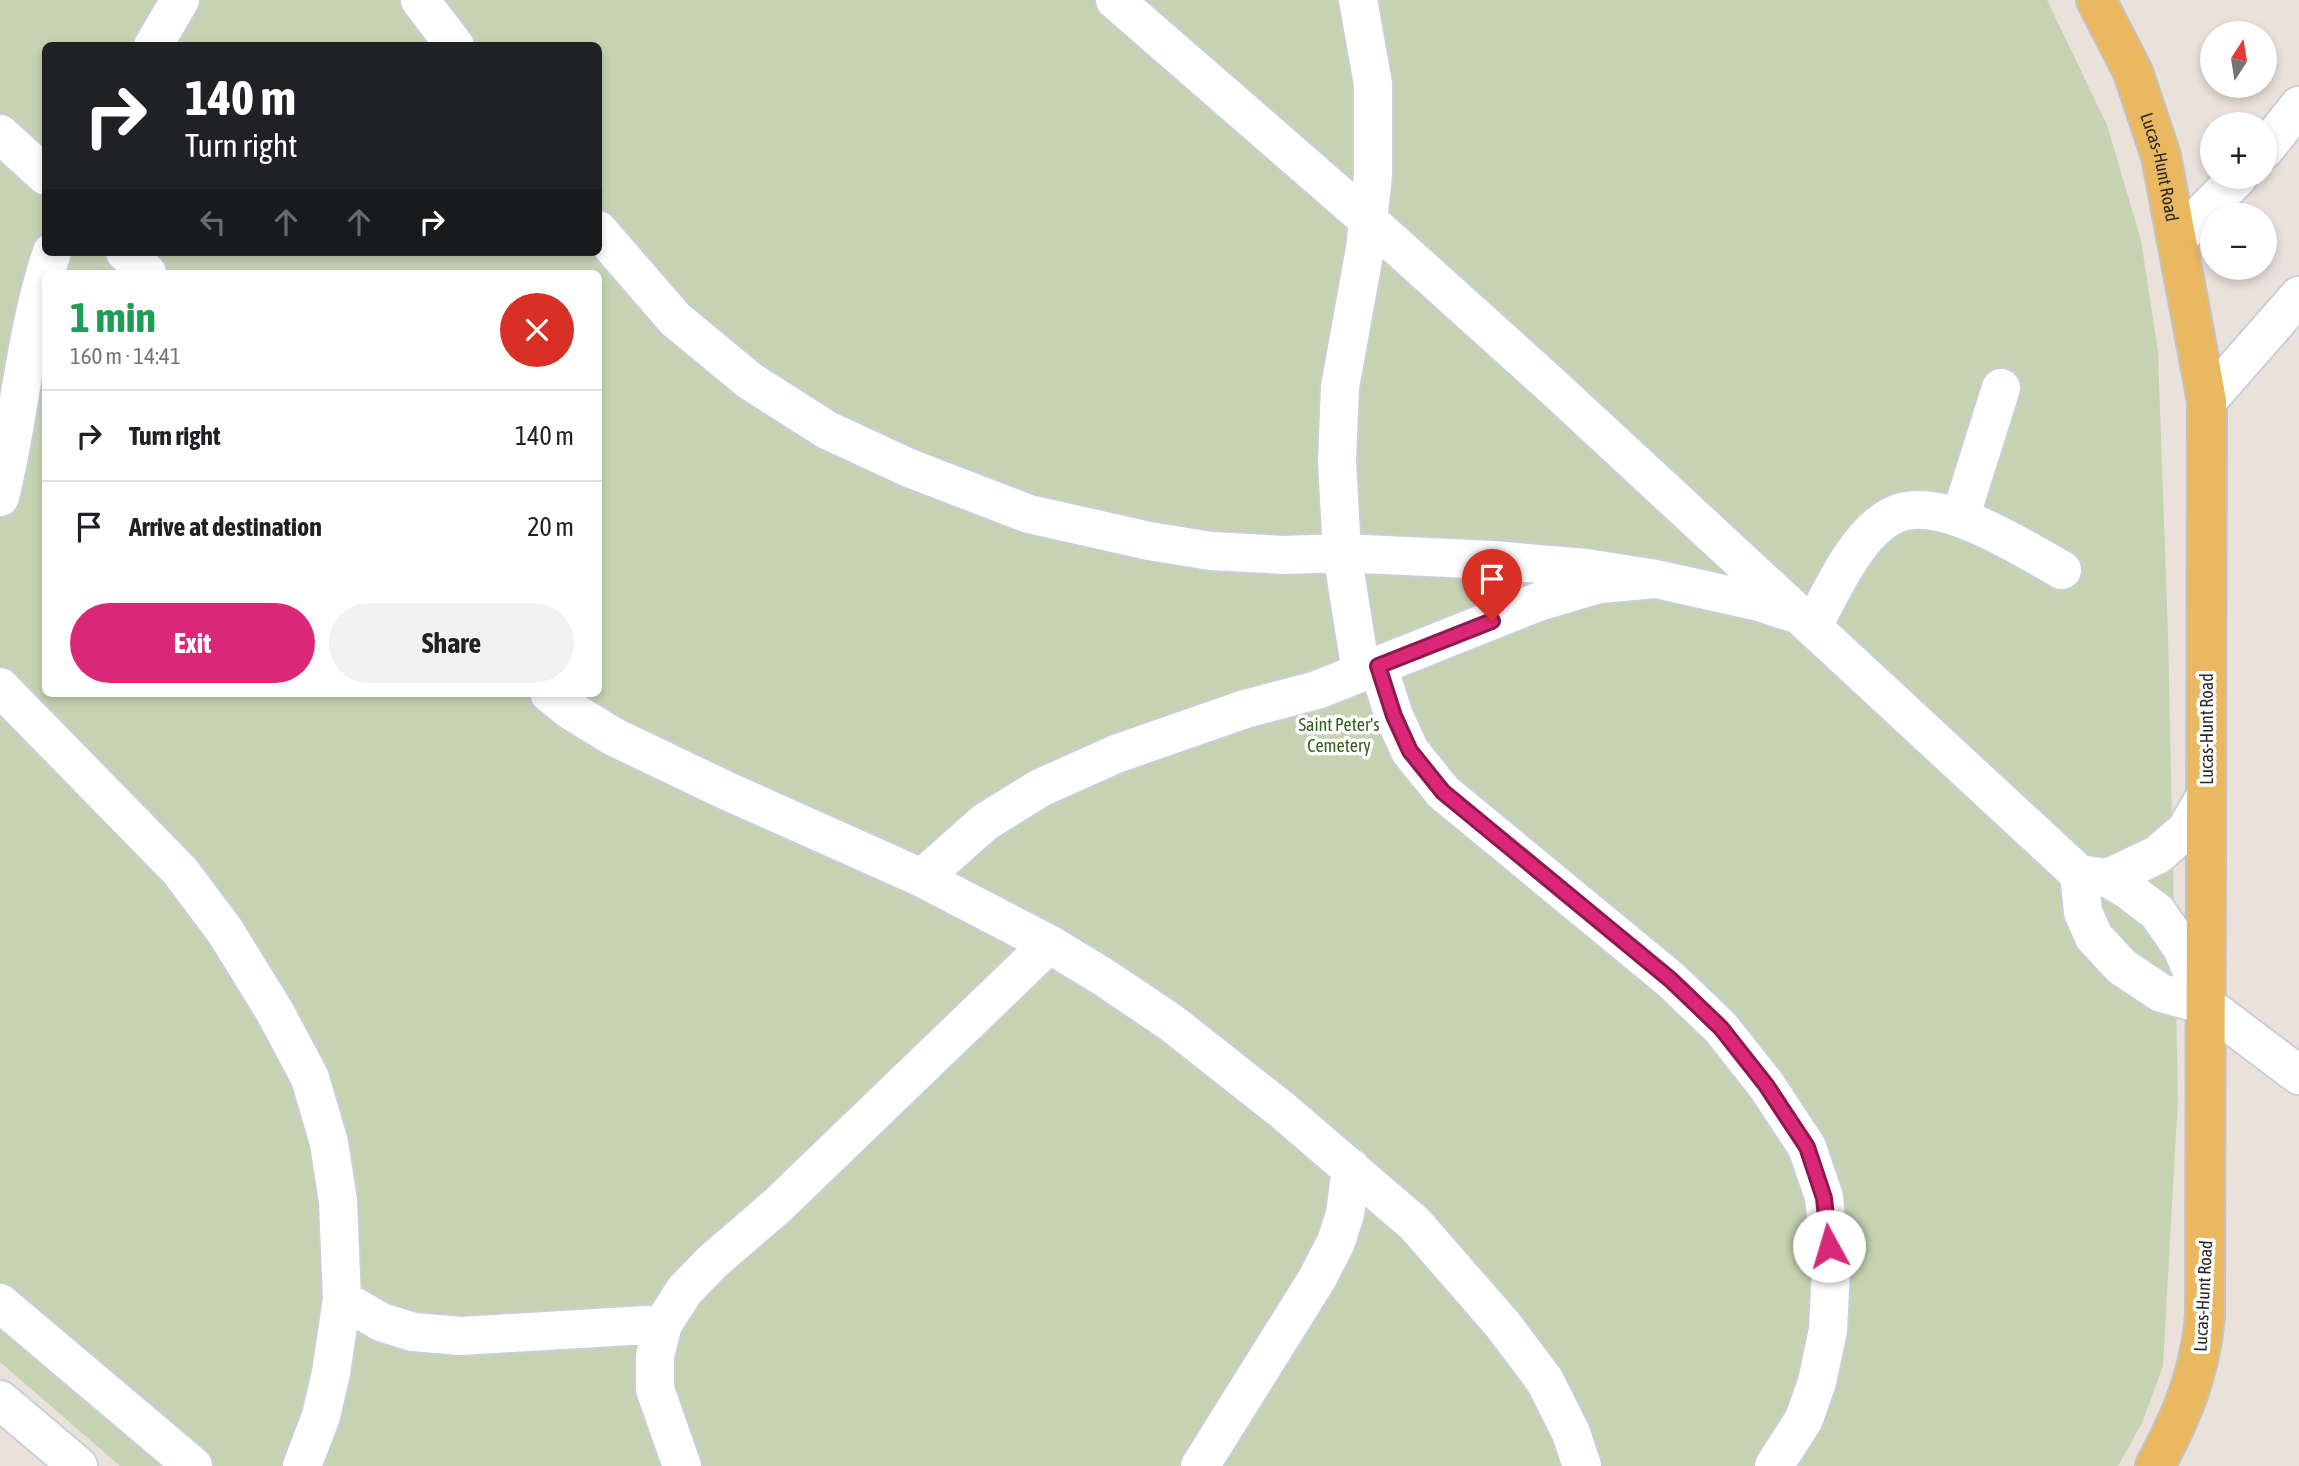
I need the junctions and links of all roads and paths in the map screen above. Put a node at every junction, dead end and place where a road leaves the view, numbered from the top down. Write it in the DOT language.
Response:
graph roads {
  1 [pos="180,0"];
  2 [pos="420,0"];
  3 [pos="1115,0"];
  4 [pos="1358,0"];
  5 [pos="2096,0"];
  6 [pos="155,42"];
  7 [pos="452,42"];
  8 [pos="2299,106"];
  9 [pos="0,134"];
  10 [pos="2277,134"];
  11 [pos="42,172"];
  12 [pos="2226,189"];
  13 [pos="1368,220"];
  14 [pos="602,235"];
  15 [pos="2177,239"];
  16 [pos="129,256"];
  17 [pos="144,270"];
  18 [pos="42,286"];
  19 [pos="2299,296"];
  20 [pos="2001,388"];
  21 [pos="2207,401"];
  22 [pos="0,497"];
  23 [pos="1960,519"];
  24 [pos="1342,552"];
  25 [pos="2062,570"];
  26 [pos="1656,579"];
  27 [pos="1808,621"];
  28 [pos="1370,669"];
  29 [pos="0,687"];
  30 [pos="554,697"];
  31 [pos="2206,796"];
  32 [pos="2093,876"];
  33 [pos="922,878"];
  34 [pos="1049,944"];
  35 [pos="2206,1005"];
  36 [pos="2299,1075"];
  37 [pos="1351,1168"];
  38 [pos="342,1299"];
  39 [pos="0,1303"];
  40 [pos="663,1324"];
  41 [pos="0,1400"];
  42 [pos="78,1466"];
  43 [pos="193,1466"];
  44 [pos="302,1466"];
  45 [pos="682,1466"];
  46 [pos="1200,1466"];
  47 [pos="1582,1466"];
  48 [pos="1774,1466"];
  49 [pos="2155,1466"];
  1 -- 6 [label="street"];
  2 -- 7 [label="street"];
  3 -- 13 [label="street"];
  4 -- 13 [label="street"];
  5 -- 15 [label="main road, Lucas-Hunt Road"];
  8 -- 10 [label="street"];
  9 -- 11 [label="street"];
  12 -- 15 [label="street"];
  13 -- 24 [label="street"];
  13 -- 27 [label="street"];
  14 -- 24 [label="street"];
  15 -- 21 [label="main road, Lucas-Hunt Road"];
  16 -- 17 [label="street"];
  18 -- 22 [label="street"];
  19 -- 21 [label="street"];
  20 -- 23 [label="street"];
  21 -- 31 [label="main road, Lucas-Hunt Road"];
  23 -- 25 [label="street"];
  23 -- 27 [label="street"];
  24 -- 26 [label="street"];
  24 -- 28 [label="street"];
  26 -- 27 [label="street"];
  26 -- 28 [label="street"];
  27 -- 32 [label="street"];
  28 -- 33 [label="street"];
  28 -- 48 [label="street"];
  29 -- 38 [label="street"];
  30 -- 33 [label="street"];
  31 -- 32 [label="street"];
  31 -- 35 [label="main road, Lucas-Hunt Road"];
  32 -- 35 [label="street"];
  32 -- 35 [label="street"];
  33 -- 34 [label="street"];
  34 -- 37 [label="street"];
  34 -- 40 [label="street"];
  35 -- 36 [label="street"];
  35 -- 49 [label="main road, Lucas-Hunt Road"];
  37 -- 46 [label="street"];
  37 -- 47 [label="street"];
  38 -- 40 [label="street"];
  38 -- 44 [label="street"];
  39 -- 43 [label="street"];
  40 -- 45 [label="street"];
  41 -- 42 [label="street"];
}
